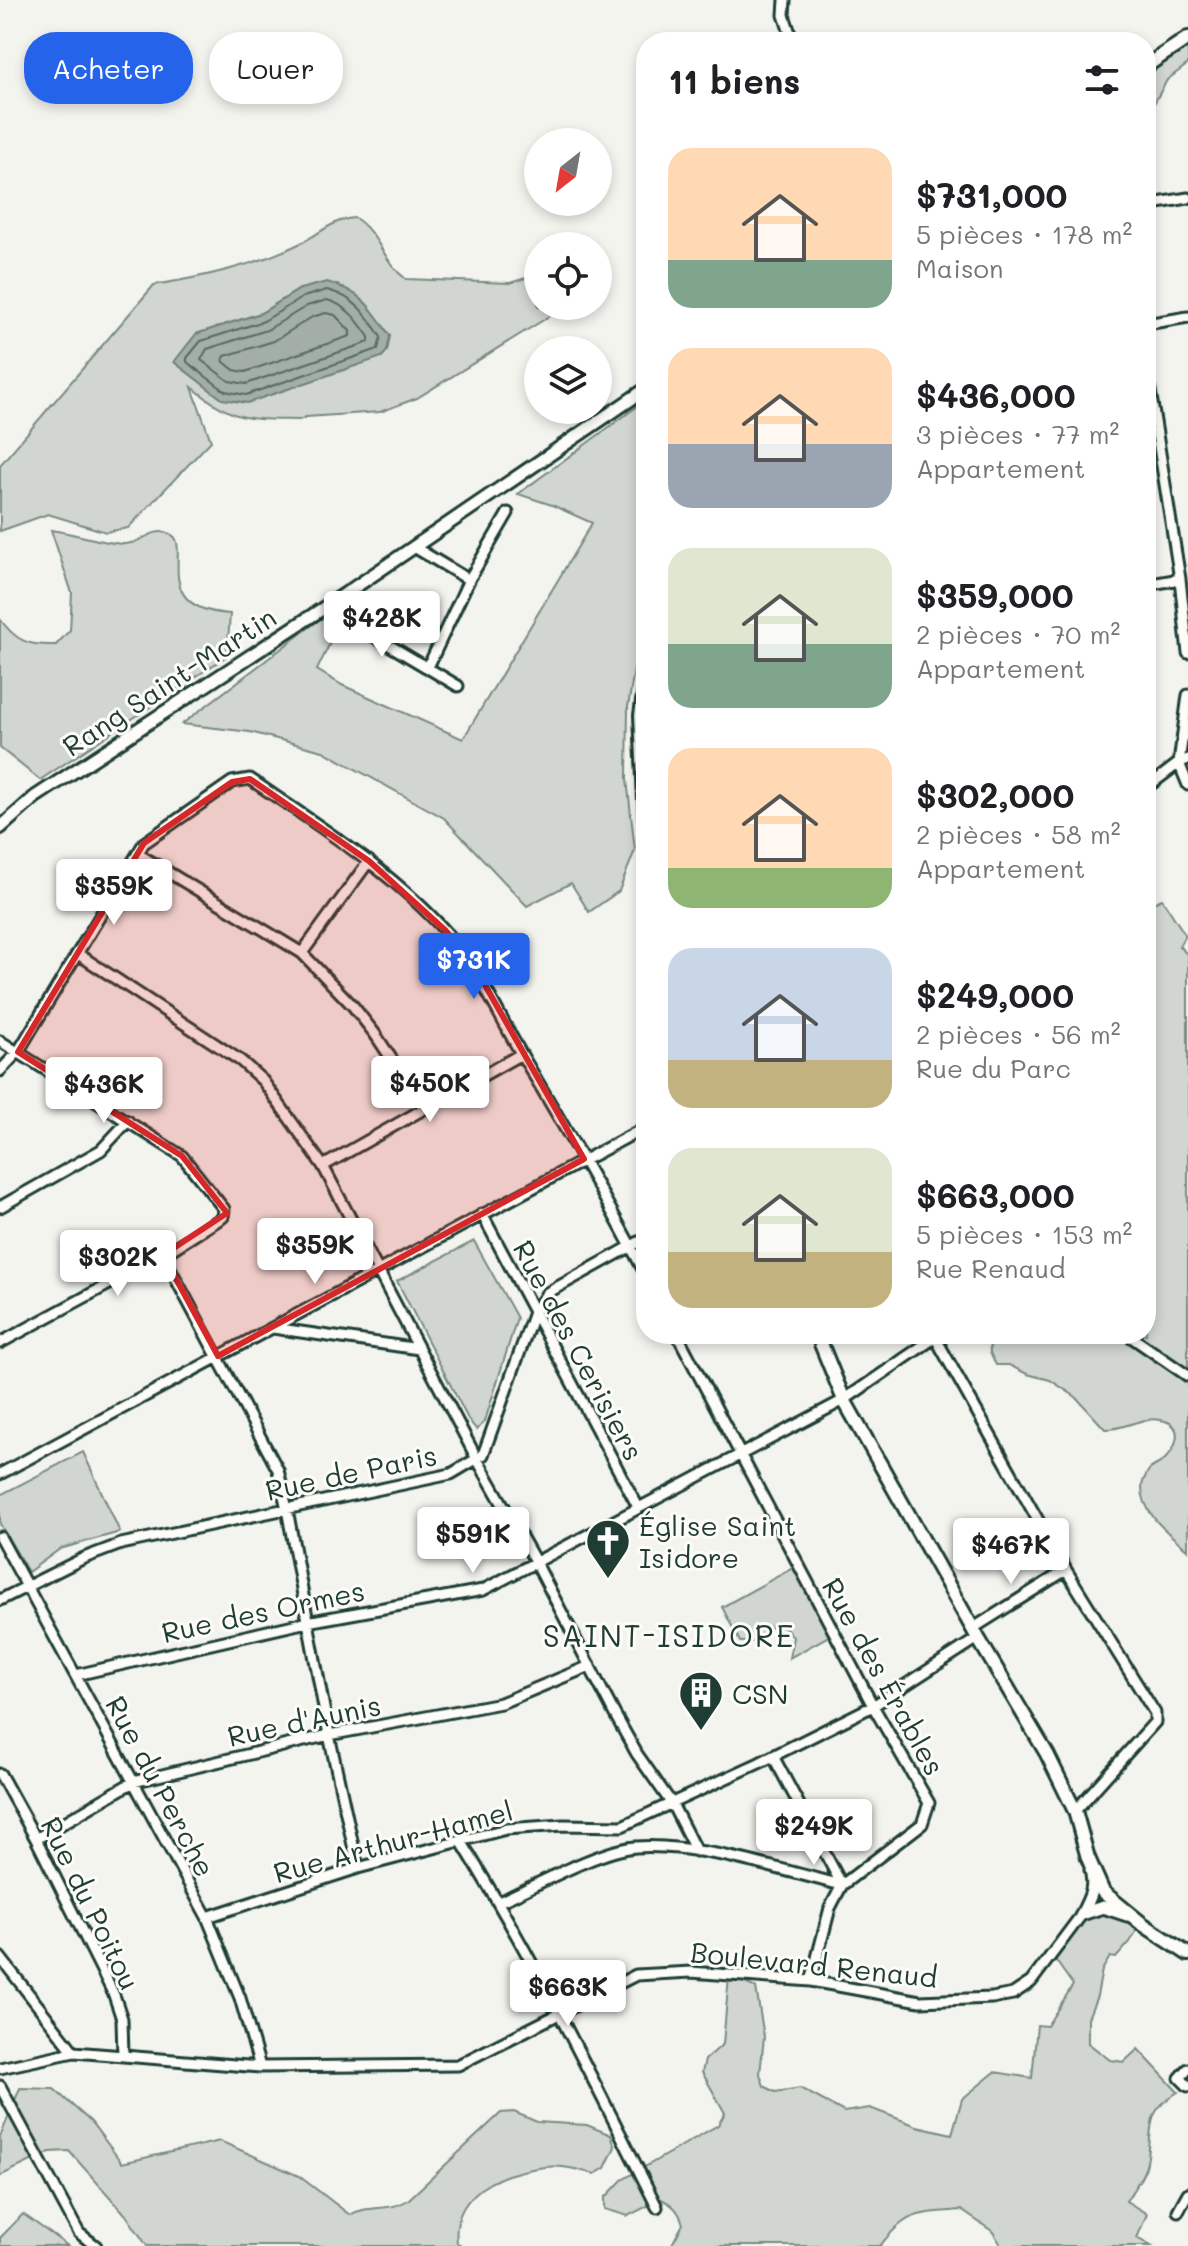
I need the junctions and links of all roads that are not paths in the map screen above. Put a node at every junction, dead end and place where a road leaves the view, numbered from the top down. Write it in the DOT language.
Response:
graph roads {
  1 [pos="785,0"];
  2 [pos="790,32"];
  3 [pos="1188,38"];
  4 [pos="1156,59"];
  5 [pos="1188,198"];
  6 [pos="1156,203"];
  7 [pos="1188,317"];
  8 [pos="1156,322"];
  9 [pos="636,396"];
  10 [pos="1156,428"];
  11 [pos="508,513"];
  12 [pos="414,547"];
  13 [pos="1180,579"];
  14 [pos="469,580"];
  15 [pos="1156,583"];
  16 [pos="342,596"];
  17 [pos="1186,606"];
  18 [pos="1188,653"];
  19 [pos="428,667"];
  20 [pos="458,686"];
  21 [pos="1188,695"];
  22 [pos="1184,761"];
  23 [pos="1156,781"];
  24 [pos="1188,785"];
  25 [pos="0,828"];
  26 [pos="138,854"];
  27 [pos="369,861"];
  28 [pos="302,953"];
  29 [pos="78,954"];
  30 [pos="0,1041"];
  31 [pos="18,1052"];
  32 [pos="521,1054"];
  33 [pos="0,1071"];
  34 [pos="424,1108"];
  35 [pos="128,1121"];
  36 [pos="636,1132"];
  37 [pos="584,1159"];
  38 [pos="323,1166"];
  39 [pos="0,1207"];
  40 [pos="482,1214"];
  41 [pos="636,1243"];
  42 [pos="631,1246"];
  43 [pos="163,1255"];
  44 [pos="636,1256"];
  45 [pos="378,1271"];
  46 [pos="533,1315"];
  47 [pos="273,1328"];
  48 [pos="0,1343"];
  49 [pos="682,1344"];
  50 [pos="821,1344"];
  51 [pos="926,1344"];
  52 [pos="942,1344"];
  53 [pos="1142,1344"];
  54 [pos="419,1349"];
  55 [pos="218,1356"];
  56 [pos="1188,1376"];
  57 [pos="844,1400"];
  58 [pos="740,1456"];
  59 [pos="477,1459"];
  60 [pos="0,1474"];
  61 [pos="638,1507"];
  62 [pos="287,1509"];
  63 [pos="0,1537"];
  64 [pos="535,1561"];
  65 [pos="1066,1570"];
  66 [pos="26,1586"];
  67 [pos="0,1600"];
  68 [pos="307,1622"];
  69 [pos="975,1633"];
  70 [pos="590,1666"];
  71 [pos="76,1675"];
  72 [pos="873,1706"];
  73 [pos="329,1735"];
  74 [pos="773,1756"];
  75 [pos="0,1774"];
  76 [pos="133,1782"];
  77 [pos="672,1804"];
  78 [pos="1075,1811"];
  79 [pos="36,1839"];
  80 [pos="461,1841"];
  81 [pos="696,1851"];
  82 [pos="1088,1858"];
  83 [pos="358,1868"];
  84 [pos="842,1885"];
  85 [pos="499,1902"];
  86 [pos="1082,1914"];
  87 [pos="207,1917"];
  88 [pos="1141,1923"];
  89 [pos="1188,1954"];
  90 [pos="0,1957"];
  91 [pos="811,1981"];
  92 [pos="561,2013"];
  93 [pos="74,2052"];
  94 [pos="123,2056"];
  95 [pos="260,2067"];
  96 [pos="0,2068"];
  97 [pos="1188,2069"];
  98 [pos="0,2086"];
  99 [pos="1188,2086"];
  100 [pos="1188,2193"];
  101 [pos="657,2207"];
  102 [pos="1178,2211"];
  103 [pos="96,2246"];
  1 -- 2 [label="street"];
  3 -- 4 [label="main road"];
  5 -- 6 [label="street"];
  7 -- 8 [label="street"];
  9 -- 12 [label="street, Rang Saint-Martin"];
  10 -- 13 [label="street"];
  11 -- 14 [label="street"];
  12 -- 14 [label="street"];
  12 -- 16 [label="street, Rang Saint-Martin"];
  13 -- 15 [label="street"];
  13 -- 17 [label="street"];
  14 -- 19 [label="street"];
  16 -- 19 [label="street"];
  16 -- 25 [label="street, Rang Saint-Martin"];
  17 -- 18 [label="street"];
  19 -- 20 [label="street"];
  21 -- 22 [label="street"];
  22 -- 23 [label="street"];
  22 -- 24 [label="street"];
  26 -- 27 [label="street"];
  26 -- 28 [label="street"];
  26 -- 29 [label="street"];
  27 -- 28 [label="street"];
  27 -- 32 [label="street"];
  28 -- 34 [label="street"];
  29 -- 31 [label="street"];
  29 -- 38 [label="street"];
  30 -- 31 [label="street"];
  31 -- 33 [label="street"];
  31 -- 35 [label="street"];
  32 -- 34 [label="street"];
  32 -- 37 [label="street"];
  34 -- 38 [label="street"];
  35 -- 39 [label="street"];
  35 -- 43 [label="street"];
  36 -- 37 [label="street"];
  37 -- 40 [label="street"];
  37 -- 42 [label="street"];
  38 -- 45 [label="street"];
  40 -- 45 [label="street"];
  40 -- 46 [label="street, Rue des Cerisiers"];
  41 -- 42 [label="street, Rue de Paris"];
  42 -- 44 [label="street"];
  42 -- 46 [label="street, Rue de Paris"];
  43 -- 48 [label="street"];
  43 -- 55 [label="street"];
  45 -- 47 [label="street"];
  45 -- 54 [label="street"];
  46 -- 59 [label="street, Rue de Paris"];
  46 -- 61 [label="street, Rue des Cerisiers"];
  47 -- 54 [label="street"];
  47 -- 55 [label="street"];
  49 -- 58 [label="street, Rue des Érables"];
  50 -- 57 [label="main road"];
  51 -- 57 [label="street, Rue des Ormes"];
  52 -- 65 [label="street"];
  53 -- 56 [label="street"];
  54 -- 59 [label="street"];
  55 -- 60 [label="street"];
  55 -- 62 [label="street"];
  57 -- 58 [label="street, Rue des Ormes"];
  57 -- 69 [label="main road"];
  58 -- 61 [label="street, Rue des Ormes"];
  58 -- 72 [label="street, Rue des Érables"];
  59 -- 62 [label="street, Rue de Paris"];
  59 -- 64 [label="street"];
  61 -- 64 [label="street, Rue des Ormes"];
  62 -- 66 [label="street, Rue de Paris"];
  62 -- 68 [label="street"];
  63 -- 66 [label="street, Rue du Perche"];
  64 -- 68 [label="street, Rue des Ormes"];
  64 -- 70 [label="street"];
  65 -- 69 [label="street, Rue Arthur-Hamel"];
  65 -- 78 [label="street"];
  66 -- 67 [label="street, Rue de Paris"];
  66 -- 71 [label="street, Rue du Perche"];
  68 -- 71 [label="street, Rue des Ormes"];
  68 -- 73 [label="street"];
  69 -- 72 [label="street, Rue Arthur-Hamel"];
  69 -- 78 [label="main road"];
  70 -- 73 [label="street, Rue d'Aunis"];
  70 -- 77 [label="street"];
  71 -- 76 [label="street, Rue du Perche"];
  72 -- 74 [label="street, Rue Arthur-Hamel"];
  72 -- 84 [label="street, Rue des Érables"];
  73 -- 76 [label="street, Rue d'Aunis"];
  73 -- 83 [label="street"];
  74 -- 77 [label="street, Rue Arthur-Hamel"];
  74 -- 84 [label="street"];
  75 -- 79 [label="street, Rue du Poitou"];
  76 -- 79 [label="street, Rue d'Aunis"];
  76 -- 87 [label="street, Rue du Perche"];
  77 -- 80 [label="street, Rue Arthur-Hamel"];
  77 -- 81 [label="street"];
  78 -- 82 [label="main road"];
  79 -- 94 [label="street, Rue du Poitou"];
  80 -- 83 [label="street, Rue Arthur-Hamel"];
  80 -- 85 [label="street"];
  81 -- 84 [label="street"];
  81 -- 85 [label="street"];
  82 -- 86 [label="street"];
  82 -- 88 [label="main road"];
  83 -- 87 [label="street, Rue Arthur-Hamel"];
  84 -- 91 [label="street"];
  85 -- 92 [label="street"];
  86 -- 88 [label="street"];
  86 -- 91 [label="street, Boulevard Renaud"];
  87 -- 95 [label="street, Rue du Perche"];
  88 -- 89 [label="main road"];
  90 -- 93 [label="street"];
  91 -- 92 [label="street, Boulevard Renaud"];
  92 -- 95 [label="street, Boulevard Renaud"];
  92 -- 101 [label="street"];
  93 -- 94 [label="street, Boulevard Renaud"];
  93 -- 96 [label="street, Boulevard Renaud"];
  94 -- 95 [label="street, Boulevard Renaud"];
  97 -- 99 [label="street"];
  98 -- 103 [label="street"];
  100 -- 102 [label="street"];
}
